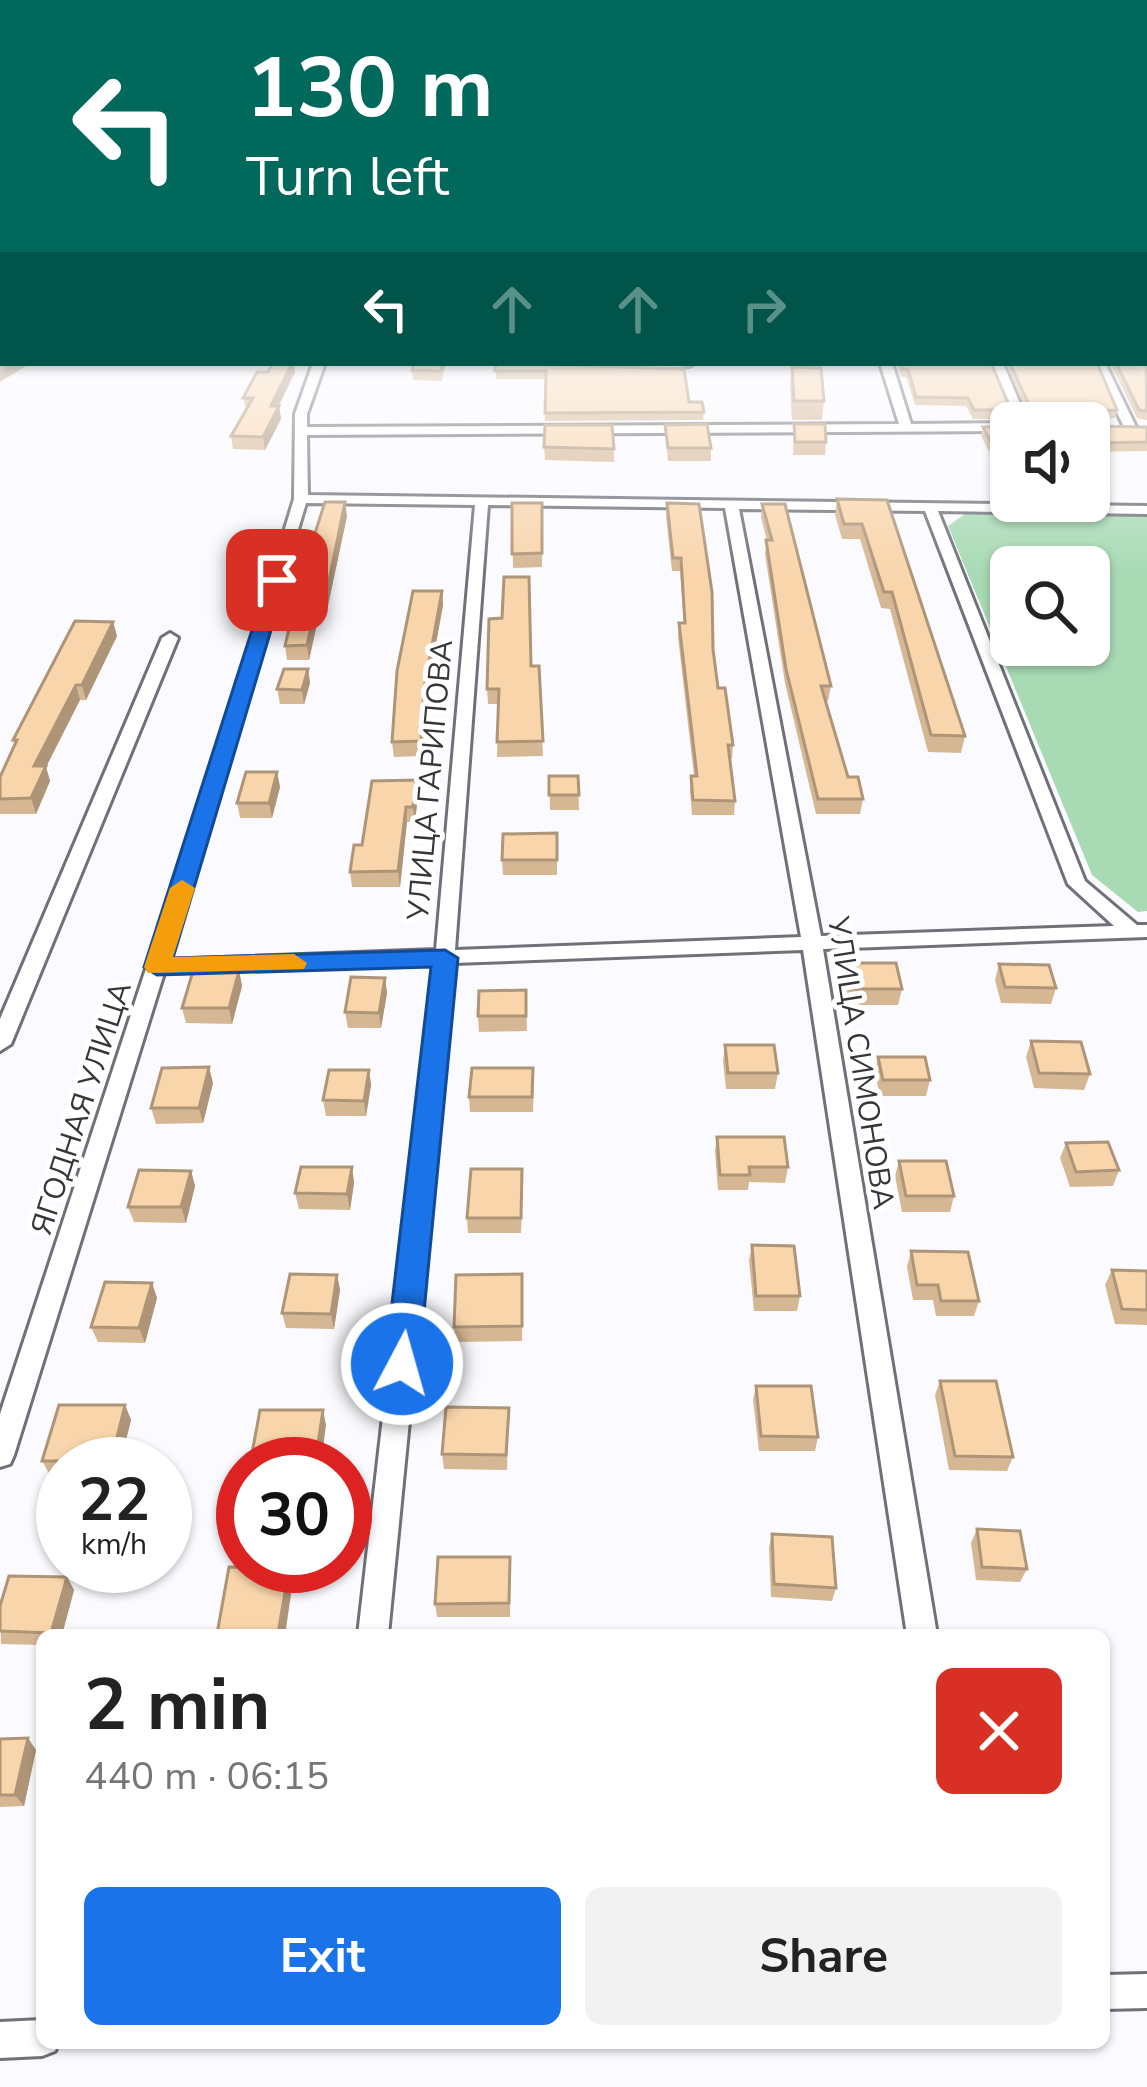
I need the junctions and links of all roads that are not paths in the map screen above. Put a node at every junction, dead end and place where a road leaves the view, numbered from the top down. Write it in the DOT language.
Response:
graph roads {
  1 [pos="312,383"];
  2 [pos="892,383"];
  3 [pos="1109,383"];
  4 [pos="990,427"];
  5 [pos="1110,427"];
  6 [pos="1130,427"];
  7 [pos="1147,427"];
  8 [pos="906,428"];
  9 [pos="302,431"];
  10 [pos="301,499"];
  11 [pos="482,502"];
  12 [pos="731,503"];
  13 [pos="929,505"];
  14 [pos="1147,510"];
  15 [pos="170,638"];
  16 [pos="1140,932"];
  17 [pos="812,942"];
  18 [pos="445,958"];
  19 [pos="157,967"];
  20 [pos="5,1019"];
  21 [pos="0,1044"];
  22 [pos="0,1455"];
  23 [pos="375,1629"];
  24 [pos="921,1629"];
  25 [pos="1147,1990"];
  26 [pos="1110,1992"];
  27 [pos="36,2038"];
  28 [pos="0,2040"];
  1 -- 9 [label="street, ЯГОДНАЯ УЛИЦА"];
  2 -- 8 [label="street"];
  3 -- 6 [label="street"];
  4 -- 8 [label="street"];
  5 -- 6 [label="street"];
  6 -- 7 [label="street"];
  8 -- 9 [label="street"];
  9 -- 10 [label="street, ЯГОДНАЯ УЛИЦА"];
  10 -- 11 [label="street"];
  10 -- 19 [label="street, ЯГОДНАЯ УЛИЦА"];
  11 -- 12 [label="street"];
  11 -- 18 [label="street, УЛИЦА ГАРИПОВА"];
  12 -- 13 [label="street"];
  12 -- 17 [label="street, УЛИЦА СИМОНОВА"];
  13 -- 14 [label="street"];
  13 -- 16 [label="street"];
  15 -- 20 [label="street"];
  16 -- 17 [label="street"];
  17 -- 18 [label="street"];
  17 -- 24 [label="street, УЛИЦА СИМОНОВА"];
  18 -- 19 [label="street"];
  18 -- 23 [label="street, УЛИЦА ГАРИПОВА"];
  19 -- 22 [label="street, ЯГОДНАЯ УЛИЦА"];
  20 -- 21 [label="street"];
  25 -- 26 [label="street"];
  27 -- 28 [label="street"];
}
